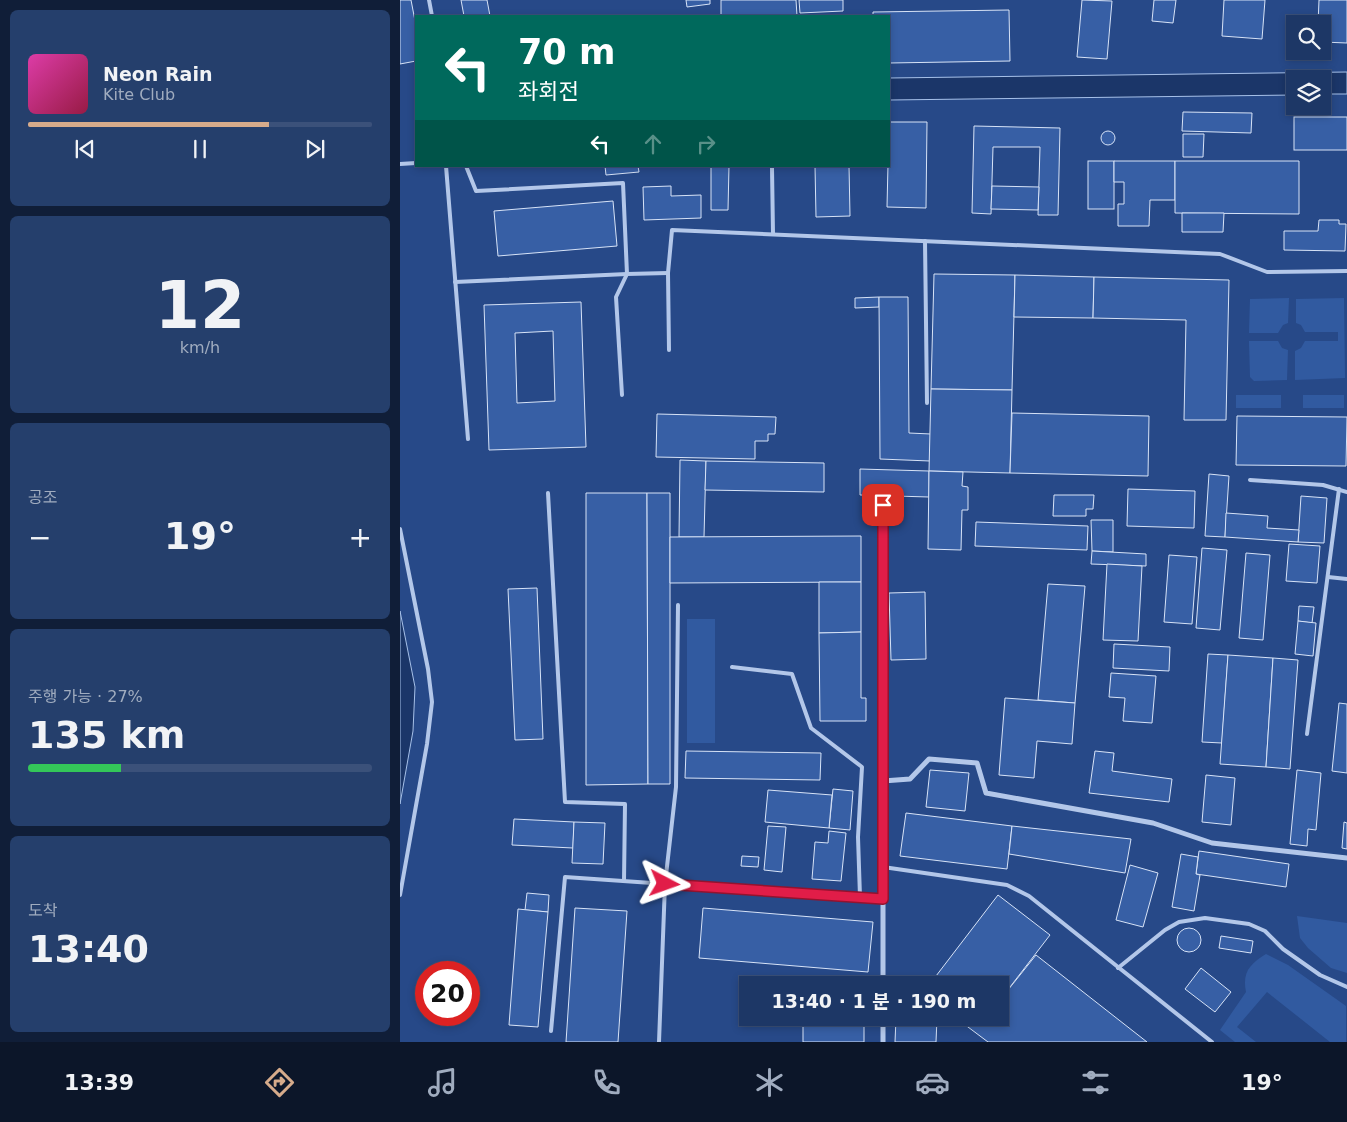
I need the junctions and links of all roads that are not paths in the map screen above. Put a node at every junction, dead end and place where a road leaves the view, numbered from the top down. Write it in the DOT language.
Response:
graph roads {
  1 [pos="429,0"];
  2 [pos="432,15"];
  3 [pos="415,163"];
  4 [pos="400,164"];
  5 [pos="446,167"];
  6 [pos="466,167"];
  7 [pos="772,168"];
  8 [pos="773,234"];
  9 [pos="925,241"];
  10 [pos="1347,271"];
  11 [pos="668,273"];
  12 [pos="627,274"];
  13 [pos="455,282"];
  14 [pos="669,350"];
  15 [pos="622,395"];
  16 [pos="927,403"];
  17 [pos="468,438"];
  18 [pos="1250,480"];
  19 [pos="1339,489"];
  20 [pos="1347,492"];
  21 [pos="548,493"];
  22 [pos="883,505"];
  23 [pos="400,529"];
  24 [pos="1328,577"];
  25 [pos="1347,579"];
  26 [pos="678,605"];
  27 [pos="732,667"];
  28 [pos="1307,734"];
  29 [pos="883,780"];
  30 [pos="1347,858"];
  31 [pos="883,867"];
  32 [pos="624,881"];
  33 [pos="665,884"];
  34 [pos="400,895"];
  35 [pos="860,897"];
  36 [pos="883,899"];
  37 [pos="1118,968"];
  38 [pos="883,976"];
  39 [pos="1347,987"];
  40 [pos="883,1026"];
  41 [pos="551,1032"];
  42 [pos="659,1042"];
  43 [pos="883,1042"];
  44 [pos="1210,1042"];
  1 -- 2 [label="lane"];
  3 -- 4 [label="lane"];
  5 -- 13 [label="lane"];
  6 -- 12 [label="lane"];
  7 -- 8 [label="lane"];
  8 -- 9 [label="lane"];
  8 -- 11 [label="lane"];
  9 -- 10 [label="lane"];
  9 -- 16 [label="lane"];
  11 -- 12 [label="lane"];
  11 -- 14 [label="lane"];
  12 -- 13 [label="lane"];
  12 -- 15 [label="lane"];
  13 -- 17 [label="lane"];
  18 -- 19 [label="lane"];
  19 -- 20 [label="lane"];
  19 -- 24 [label="lane"];
  21 -- 32 [label="lane"];
  22 -- 29 [label="street"];
  23 -- 34 [label="lane"];
  24 -- 25 [label="lane"];
  24 -- 28 [label="lane"];
  26 -- 33 [label="lane"];
  27 -- 35 [label="lane"];
  29 -- 30 [label="street"];
  29 -- 31 [label="street"];
  31 -- 36 [label="street"];
  31 -- 37 [label="lane"];
  32 -- 33 [label="lane"];
  32 -- 41 [label="lane"];
  33 -- 35 [label="lane"];
  33 -- 42 [label="lane"];
  35 -- 36 [label="lane"];
  36 -- 38 [label="street"];
  37 -- 39 [label="lane"];
  37 -- 44 [label="lane"];
  40 -- 43 [label="street"];
}
